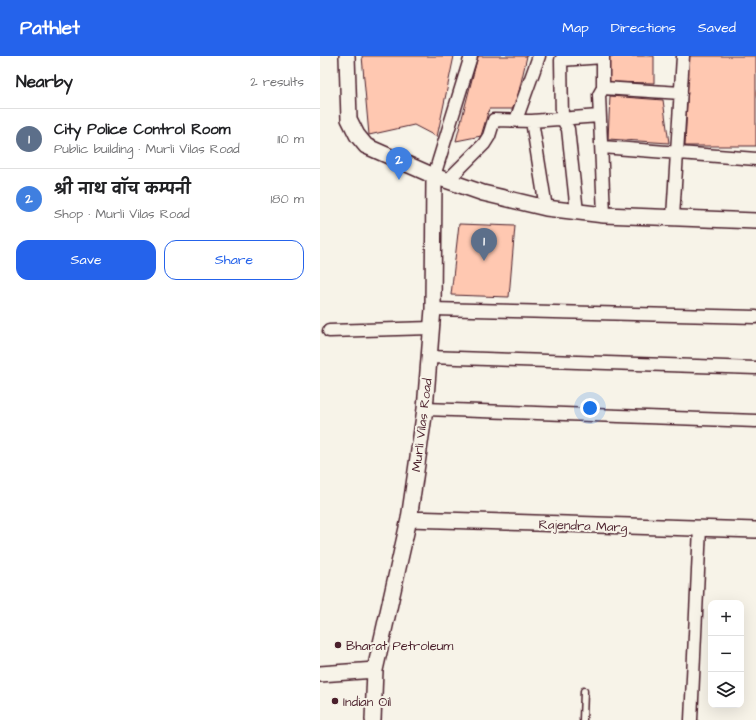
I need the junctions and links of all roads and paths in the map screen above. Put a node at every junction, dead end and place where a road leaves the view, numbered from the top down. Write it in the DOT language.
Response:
graph roads {
  1 [pos="347,56"];
  2 [pos="471,56"];
  3 [pos="539,56"];
  4 [pos="603,56"];
  5 [pos="683,56"];
  6 [pos="603,88"];
  7 [pos="681,93"];
  8 [pos="599,116"];
  9 [pos="562,118"];
  10 [pos="516,120"];
  11 [pos="532,121"];
  12 [pos="602,147"];
  13 [pos="678,153"];
  14 [pos="756,159"];
  15 [pos="440,179"];
  16 [pos="546,208"];
  17 [pos="577,212"];
  18 [pos="604,214"];
  19 [pos="673,216"];
  20 [pos="756,221"];
  21 [pos="433,309"];
  22 [pos="756,317"];
  23 [pos="432,328"];
  24 [pos="329,331"];
  25 [pos="429,357"];
  26 [pos="756,368"];
  27 [pos="425,409"];
  28 [pos="756,421"];
  29 [pos="409,519"];
  30 [pos="700,528"];
  31 [pos="756,530"];
  32 [pos="375,670"];
  33 [pos="320,674"];
  34 [pos="584,691"];
  35 [pos="373,720"];
  36 [pos="583,720"];
  37 [pos="691,720"];
  1 -- 15 [label="street"];
  2 -- 15 [label="street"];
  3 -- 10 [label="street"];
  4 -- 6 [label="street"];
  4 -- 9 [label="street"];
  5 -- 7 [label="street"];
  6 -- 7 [label="street"];
  6 -- 8 [label="street"];
  7 -- 13 [label="street"];
  8 -- 9 [label="street"];
  8 -- 12 [label="street"];
  9 -- 11 [label="street"];
  9 -- 17 [label="street"];
  10 -- 11 [label="street"];
  10 -- 15 [label="street"];
  11 -- 16 [label="street"];
  12 -- 13 [label="street"];
  12 -- 18 [label="street"];
  13 -- 14 [label="street"];
  13 -- 19 [label="street"];
  15 -- 16 [label="street"];
  15 -- 21 [label="street, Murli Vilas Road"];
  16 -- 17 [label="street"];
  17 -- 18 [label="street"];
  18 -- 19 [label="street"];
  19 -- 20 [label="street"];
  21 -- 22 [label="street"];
  21 -- 23 [label="street, Murli Vilas Road"];
  23 -- 24 [label="street"];
  23 -- 25 [label="street, Murli Vilas Road"];
  25 -- 26 [label="street"];
  25 -- 27 [label="street, Murli Vilas Road"];
  27 -- 28 [label="street"];
  27 -- 29 [label="street, Murli Vilas Road"];
  29 -- 30 [label="street, Rajendra Marg"];
  29 -- 32 [label="street, Murli Vilas Road"];
  30 -- 31 [label="street, Rajendra Marg"];
  30 -- 37 [label="street"];
  32 -- 33 [label="street"];
  32 -- 35 [label="street, Murli Vilas Road"];
  34 -- 36 [label="lane"];
}
